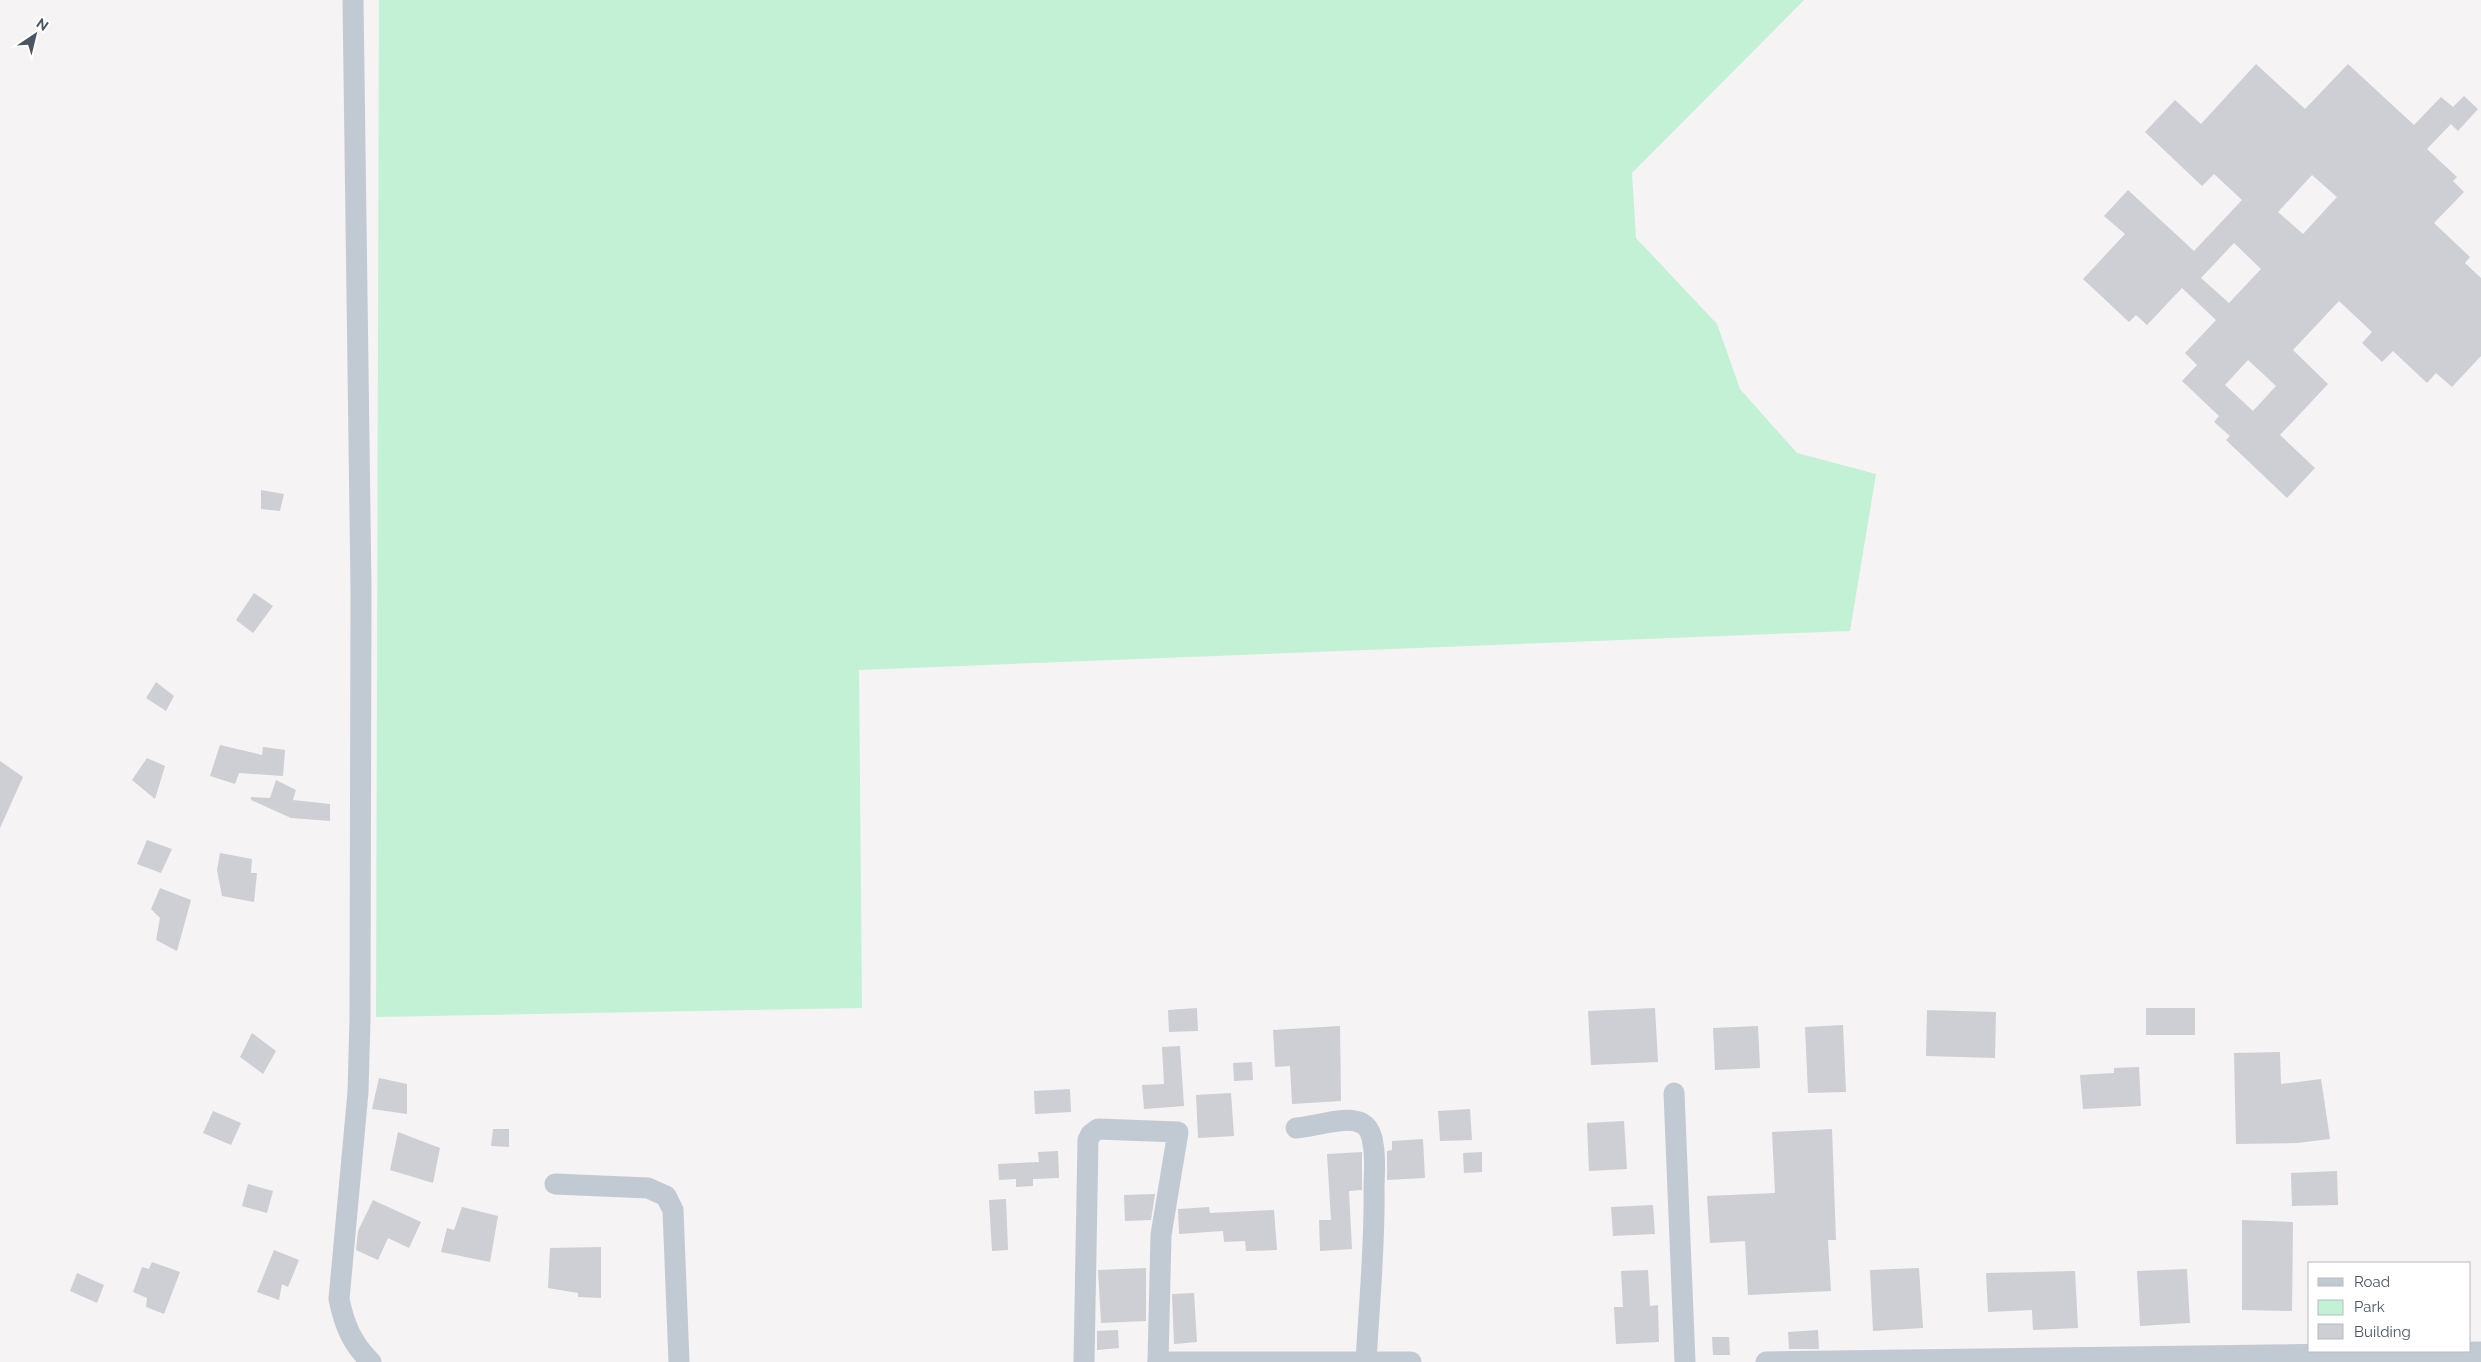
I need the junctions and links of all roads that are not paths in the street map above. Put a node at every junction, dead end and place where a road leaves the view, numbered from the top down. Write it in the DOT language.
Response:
graph roads {
  1 [pos="353,0"];
  2 [pos="1674,1093"];
  3 [pos="1296,1128"];
  4 [pos="555,1184"];
  5 [pos="2481,1352"];
  6 [pos="371,1362"];
  7 [pos="679,1362"];
  8 [pos="1084,1362"];
  9 [pos="1158,1362"];
  10 [pos="1366,1362"];
  11 [pos="1411,1362"];
  12 [pos="1685,1362"];
  13 [pos="1766,1362"];
  1 -- 6 [label="street"];
  2 -- 12 [label="street"];
  3 -- 10 [label="street"];
  4 -- 7 [label="street"];
  5 -- 13 [label="street"];
  8 -- 9 [label="street"];
  9 -- 10 [label="street"];
  10 -- 11 [label="street"];
}
